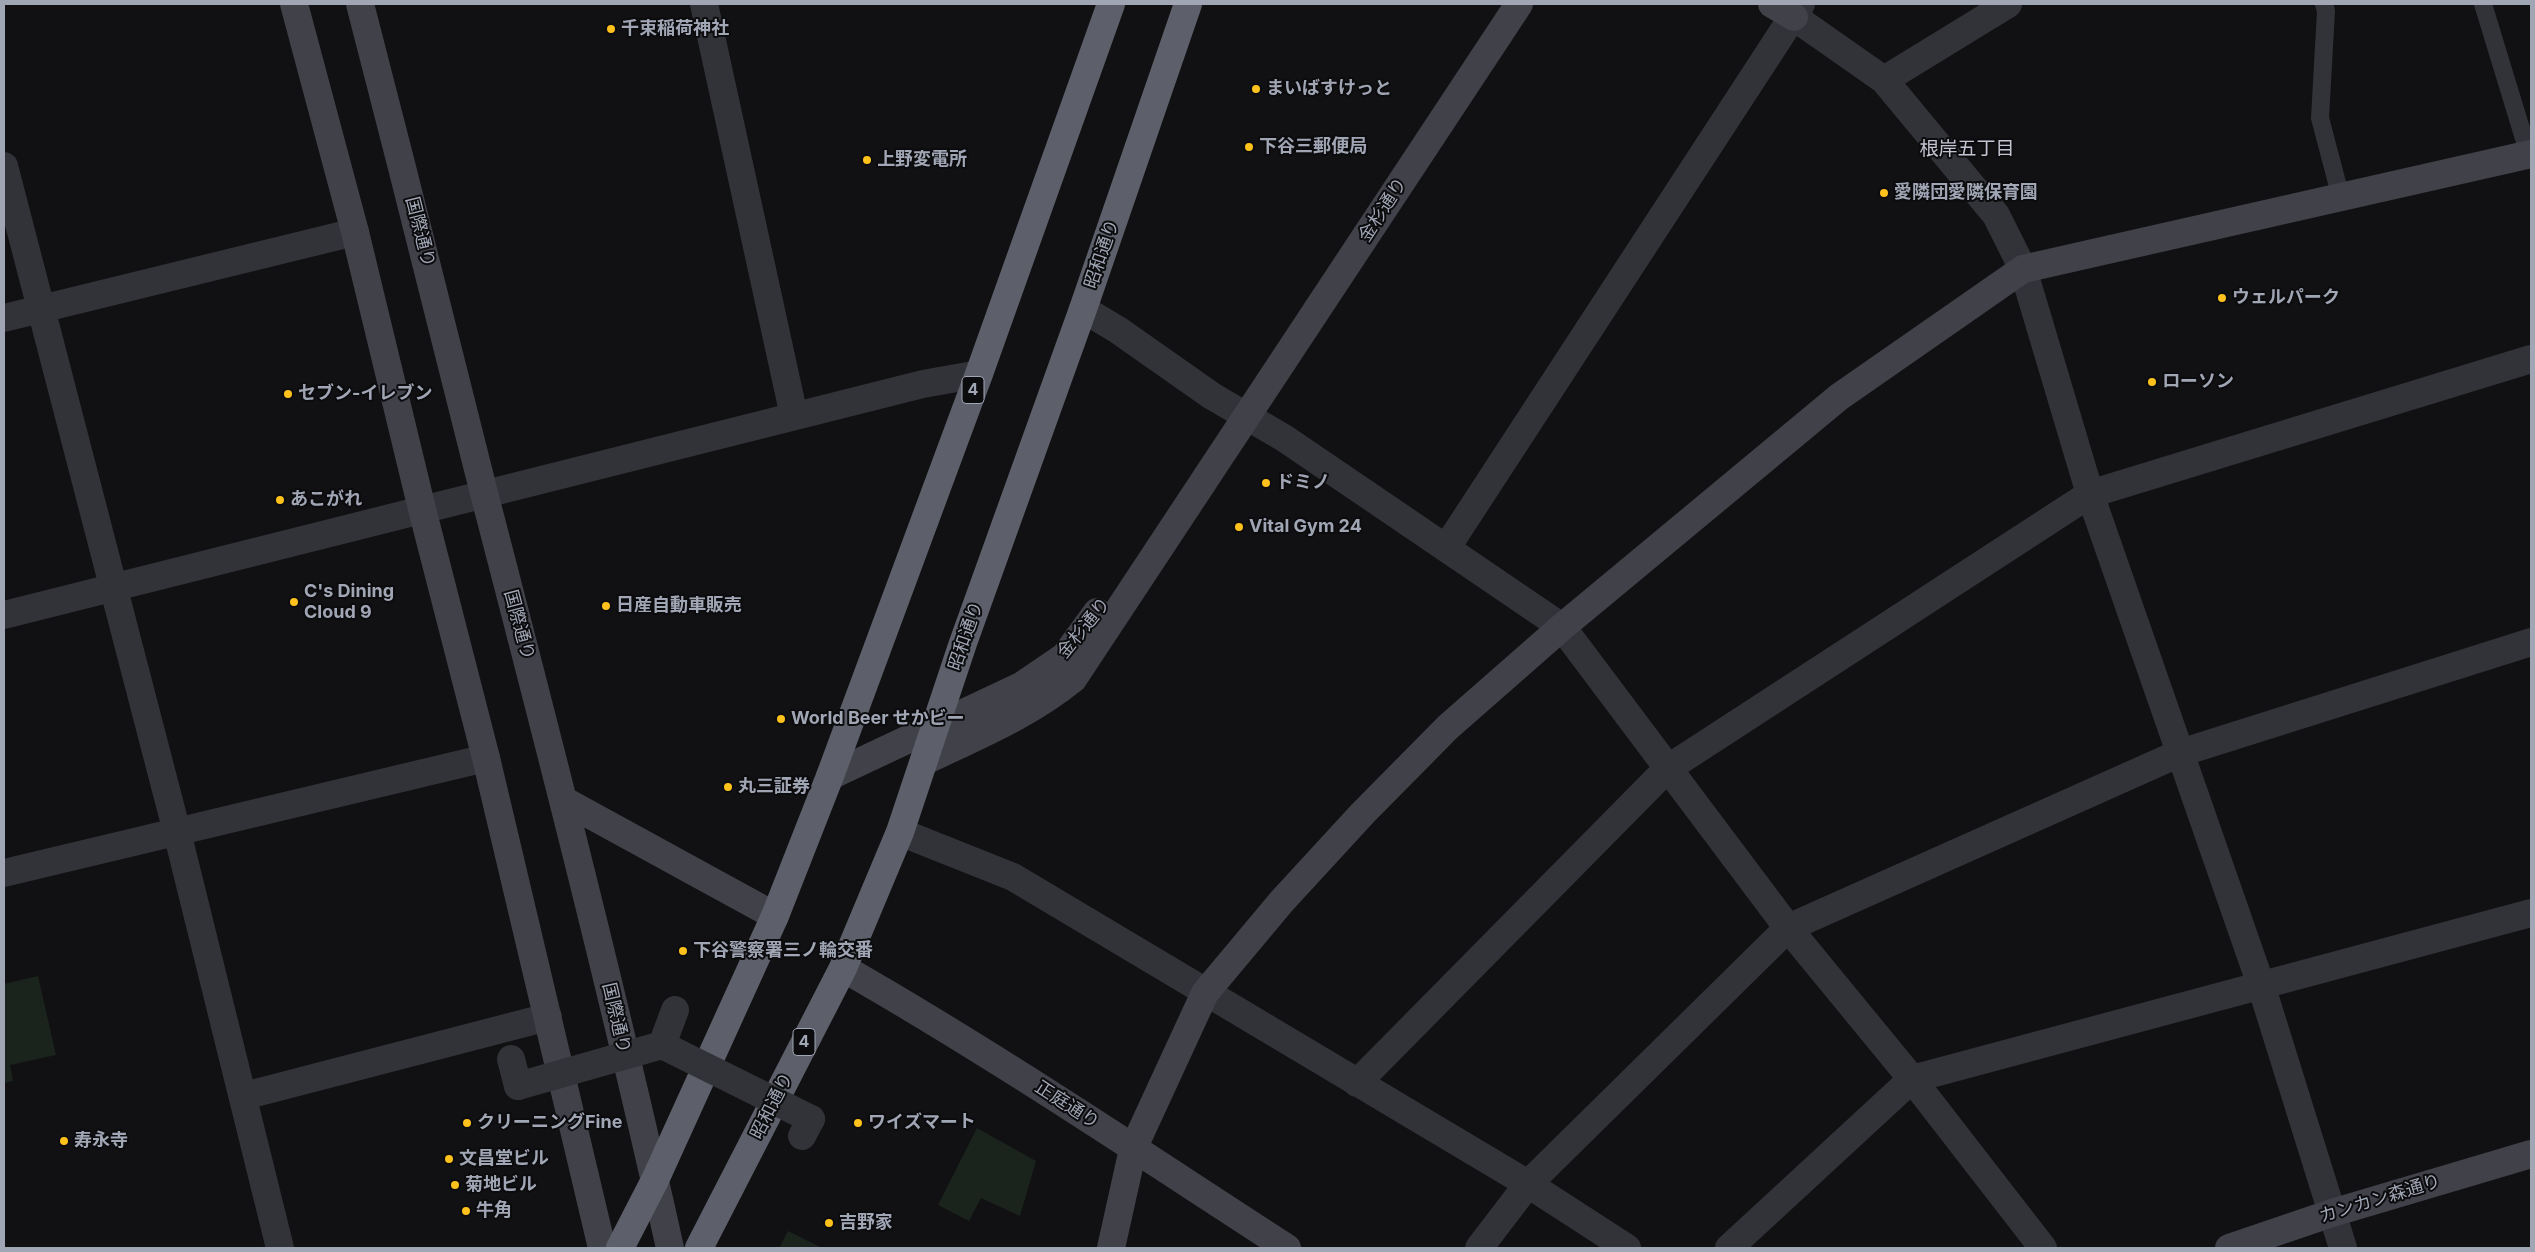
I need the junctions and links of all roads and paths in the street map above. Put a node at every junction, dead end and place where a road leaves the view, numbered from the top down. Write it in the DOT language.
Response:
graph roads {
  1 [pos="294,4"];
  2 [pos="360,4"];
  3 [pos="704,4"];
  4 [pos="1111,4"];
  5 [pos="1188,4"];
  6 [pos="1519,4"];
  7 [pos="2008,4"];
  8 [pos="2324,4"];
  9 [pos="2483,4"];
  10 [pos="1789,8"];
  11 [pos="1884,80"];
  12 [pos="2530,154"];
  13 [pos="4,166"];
  14 [pos="2341,198"];
  15 [pos="356,232"];
  16 [pos="2023,269"];
  17 [pos="41,309"];
  18 [pos="1083,309"];
  19 [pos="4,318"];
  20 [pos="2531,359"];
  21 [pos="979,374"];
  22 [pos="794,416"];
  23 [pos="1247,416"];
  24 [pos="484,494"];
  25 [pos="2090,494"];
  26 [pos="422,509"];
  27 [pos="1447,547"];
  28 [pos="113,588"];
  29 [pos="4,615"];
  30 [pos="1562,627"];
  31 [pos="2531,642"];
  32 [pos="937,726"];
  33 [pos="2180,752"];
  34 [pos="486,758"];
  35 [pos="925,760"];
  36 [pos="1667,769"];
  37 [pos="830,776"];
  38 [pos="565,802"];
  39 [pos="177,832"];
  40 [pos="900,832"];
  41 [pos="4,873"];
  42 [pos="2531,913"];
  43 [pos="775,916"];
  44 [pos="1788,928"];
  45 [pos="843,968"];
  46 [pos="2261,985"];
  47 [pos="1205,993"];
  48 [pos="675,1010"];
  49 [pos="548,1017"];
  50 [pos="662,1045"];
  51 [pos="511,1059"];
  52 [pos="1912,1079"];
  53 [pos="1357,1082"];
  54 [pos="244,1096"];
  55 [pos="806,1128"];
  56 [pos="1133,1149"];
  57 [pos="2531,1154"];
  58 [pos="655,1180"];
  59 [pos="1528,1184"];
  60 [pos="2332,1213"];
  61 [pos="280,1248"];
  62 [pos="602,1248"];
  63 [pos="620,1248"];
  64 [pos="670,1248"];
  65 [pos="699,1248"];
  66 [pos="1111,1248"];
  67 [pos="1287,1248"];
  68 [pos="1479,1248"];
  69 [pos="1627,1248"];
  70 [pos="1730,1248"];
  71 [pos="2043,1248"];
  72 [pos="2229,1248"];
  73 [pos="2343,1248"];
  1 -- 15 [label="street"];
  2 -- 24 [label="street, 国際通り"];
  3 -- 22 [label="street"];
  4 -- 21 [label="highway, 4"];
  5 -- 18 [label="highway, 昭和通り / 4"];
  6 -- 23 [label="street, 金杉通り"];
  7 -- 11 [label="street"];
  8 -- 14 [label="lane"];
  9 -- 12 [label="lane"];
  10 -- 11 [label="street"];
  10 -- 27 [label="street"];
  11 -- 16 [label="street"];
  12 -- 14 [label="street"];
  13 -- 17 [label="street"];
  14 -- 16 [label="street"];
  15 -- 17 [label="street"];
  15 -- 26 [label="street"];
  16 -- 25 [label="street"];
  16 -- 30 [label="street"];
  17 -- 19 [label="street"];
  17 -- 28 [label="street"];
  18 -- 23 [label="street"];
  18 -- 32 [label="highway, 昭和通り / 4"];
  20 -- 25 [label="street"];
  21 -- 22 [label="street"];
  21 -- 37 [label="highway, 4"];
  22 -- 24 [label="street"];
  23 -- 27 [label="street"];
  23 -- 32 [label="street, 金杉通り"];
  23 -- 35 [label="street, 金杉通り"];
  24 -- 26 [label="street"];
  24 -- 38 [label="street, 国際通り"];
  25 -- 33 [label="street"];
  25 -- 36 [label="street"];
  26 -- 28 [label="street"];
  26 -- 34 [label="street"];
  27 -- 30 [label="street"];
  28 -- 29 [label="street"];
  28 -- 39 [label="street"];
  30 -- 36 [label="street"];
  30 -- 47 [label="street"];
  31 -- 33 [label="street"];
  32 -- 35 [label="highway, 昭和通り / 4"];
  32 -- 37 [label="street, 金杉通り"];
  33 -- 44 [label="street"];
  33 -- 46 [label="street"];
  34 -- 39 [label="street"];
  34 -- 49 [label="street"];
  35 -- 40 [label="highway, 昭和通り / 4"];
  36 -- 44 [label="street"];
  36 -- 53 [label="street"];
  37 -- 43 [label="highway, 4"];
  38 -- 43 [label="street"];
  38 -- 58 [label="street, 国際通り"];
  39 -- 41 [label="street"];
  39 -- 54 [label="street"];
  40 -- 45 [label="highway, 昭和通り / 4"];
  40 -- 47 [label="street"];
  42 -- 46 [label="street"];
  43 -- 58 [label="highway, 4"];
  44 -- 52 [label="street"];
  44 -- 59 [label="street"];
  45 -- 56 [label="street, 正庭通り"];
  45 -- 65 [label="highway, 昭和通り / 4"];
  46 -- 52 [label="street"];
  46 -- 60 [label="street"];
  47 -- 53 [label="street"];
  47 -- 56 [label="street"];
  48 -- 50 [label="street"];
  49 -- 54 [label="street"];
  49 -- 62 [label="street"];
  50 -- 51 [label="street, bridge"];
  50 -- 55 [label="street, bridge"];
  52 -- 70 [label="street"];
  52 -- 71 [label="street"];
  53 -- 59 [label="street"];
  54 -- 61 [label="street"];
  56 -- 66 [label="street"];
  56 -- 67 [label="street, 正庭通り"];
  57 -- 60 [label="street, カンカン森通り"];
  58 -- 63 [label="highway, 4"];
  58 -- 64 [label="street, 国際通り"];
  59 -- 68 [label="street"];
  59 -- 69 [label="street"];
  60 -- 72 [label="street, カンカン森通り"];
  60 -- 73 [label="street"];
}
